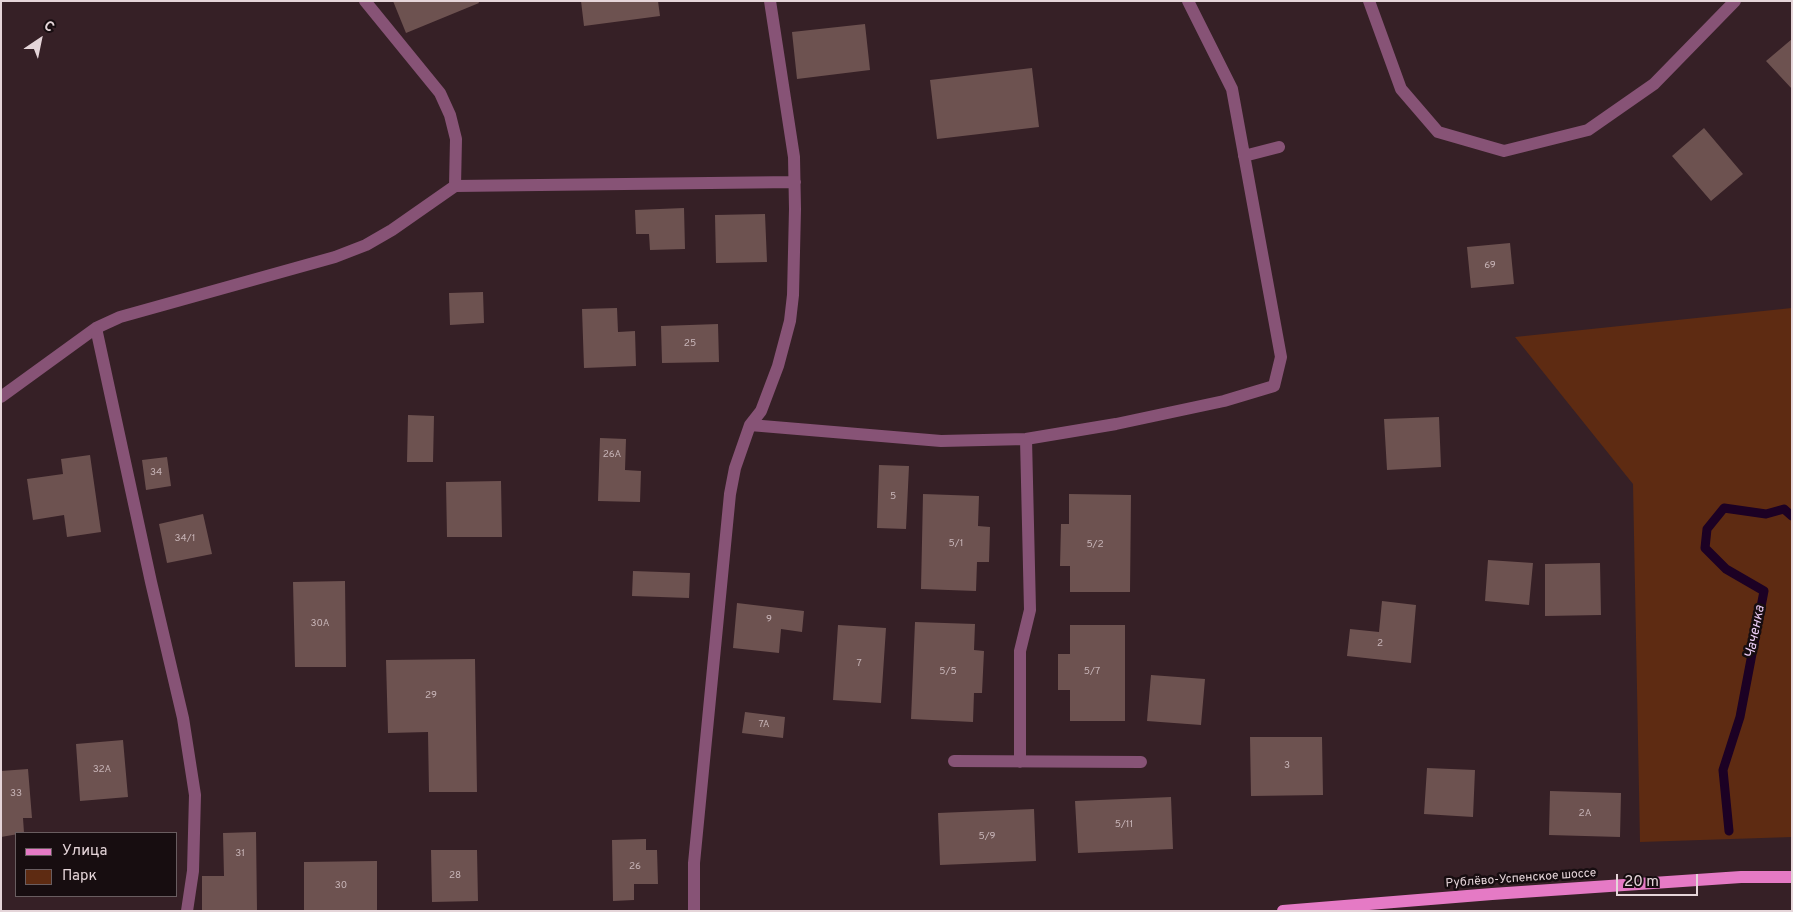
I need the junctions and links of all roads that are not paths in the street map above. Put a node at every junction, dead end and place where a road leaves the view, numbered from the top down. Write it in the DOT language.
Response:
graph roads {
  1 [pos="365,1"];
  2 [pos="770,1"];
  3 [pos="1188,1"];
  4 [pos="1369,1"];
  5 [pos="1735,1"];
  6 [pos="1280,147"];
  7 [pos="1244,156"];
  8 [pos="795,182"];
  9 [pos="455,186"];
  10 [pos="96,328"];
  11 [pos="1,397"];
  12 [pos="750,425"];
  13 [pos="1026,439"];
  14 [pos="954,761"];
  15 [pos="1020,762"];
  16 [pos="1141,762"];
  17 [pos="1792,877"];
  18 [pos="187,911"];
  19 [pos="694,911"];
  20 [pos="1283,911"];
  1 -- 9 [label="street"];
  2 -- 8 [label="street"];
  3 -- 7 [label="street"];
  4 -- 5 [label="street"];
  6 -- 7 [label="street"];
  7 -- 13 [label="street"];
  8 -- 9 [label="street"];
  8 -- 12 [label="street"];
  9 -- 10 [label="street"];
  10 -- 11 [label="street"];
  10 -- 18 [label="street"];
  12 -- 13 [label="street"];
  12 -- 19 [label="street"];
  13 -- 15 [label="street"];
  14 -- 15 [label="street"];
  15 -- 16 [label="street"];
  17 -- 20 [label="main road, Рублёво-Успенское шоссе"];
}
